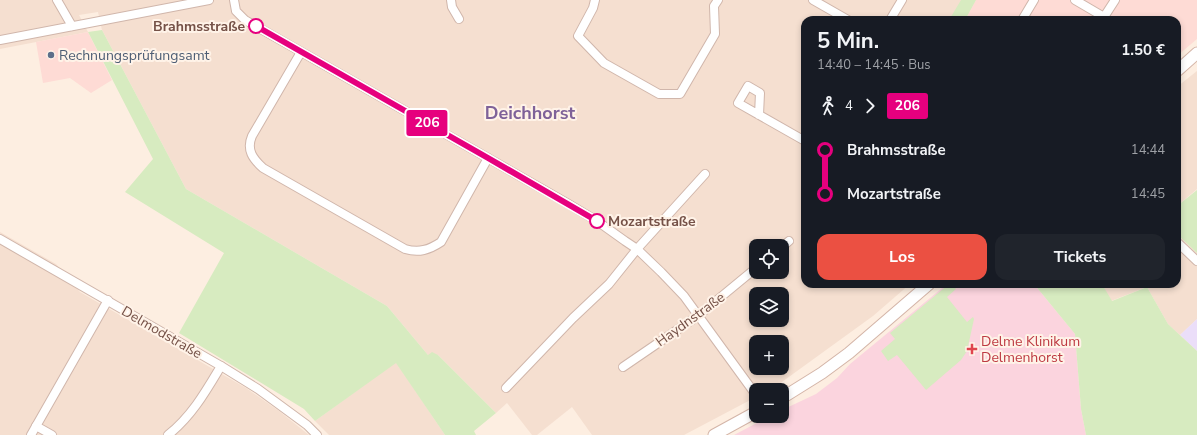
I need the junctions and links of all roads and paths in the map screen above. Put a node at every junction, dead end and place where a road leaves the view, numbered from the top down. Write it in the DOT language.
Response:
graph roads {
  1 [pos="57,0"];
  2 [pos="209,0"];
  3 [pos="234,0"];
  4 [pos="451,0"];
  5 [pos="595,0"];
  6 [pos="718,0"];
  7 [pos="813,0"];
  8 [pos="902,0"];
  9 [pos="1034,0"];
  10 [pos="1075,0"];
  11 [pos="1116,0"];
  12 [pos="841,16"];
  13 [pos="892,16"];
  14 [pos="1024,16"];
  15 [pos="1102,16"];
  16 [pos="1105,16"];
  17 [pos="459,19"];
  18 [pos="72,26"];
  19 [pos="0,40"];
  20 [pos="301,52"];
  21 [pos="1197,53"];
  22 [pos="1181,67"];
  23 [pos="759,115"];
  24 [pos="801,139"];
  25 [pos="488,158"];
  26 [pos="705,174"];
  27 [pos="0,239"];
  28 [pos="1181,246"];
  29 [pos="637,250"];
  30 [pos="1197,261"];
  31 [pos="749,274"];
  32 [pos="924,288"];
  33 [pos="108,300"];
  34 [pos="699,315"];
  35 [pos="221,366"];
  36 [pos="622,367"];
  37 [pos="749,385"];
  38 [pos="506,388"];
  39 [pos="789,394"];
  40 [pos="749,416"];
  41 [pos="36,426"];
  42 [pos="30,435"];
  43 [pos="52,435"];
  44 [pos="168,435"];
  45 [pos="317,435"];
  46 [pos="714,435"];
  1 -- 18 [label="street"];
  2 -- 18 [label="street"];
  3 -- 20 [label="street"];
  4 -- 17 [label="street"];
  5 -- 6 [label="street"];
  7 -- 12 [label="street"];
  8 -- 13 [label="street"];
  9 -- 14 [label="street"];
  10 -- 15 [label="street"];
  11 -- 16 [label="street"];
  18 -- 19 [label="street"];
  20 -- 25 [label="street"];
  20 -- 25 [label="street"];
  21 -- 22 [label="main road"];
  23 -- 24 [label="street"];
  25 -- 29 [label="street"];
  26 -- 29 [label="street"];
  27 -- 33 [label="street, Delmodstraße"];
  28 -- 30 [label="street"];
  29 -- 34 [label="street"];
  29 -- 38 [label="street"];
  31 -- 34 [label="street, Haydnstraße"];
  32 -- 39 [label="main road"];
  33 -- 35 [label="street, Delmodstraße"];
  33 -- 41 [label="street"];
  34 -- 36 [label="street, Haydnstraße"];
  34 -- 37 [label="street"];
  35 -- 44 [label="street"];
  35 -- 45 [label="street, Delmodstraße"];
  40 -- 46 [label="main road"];
  41 -- 42 [label="street"];
  41 -- 43 [label="street"];
}
